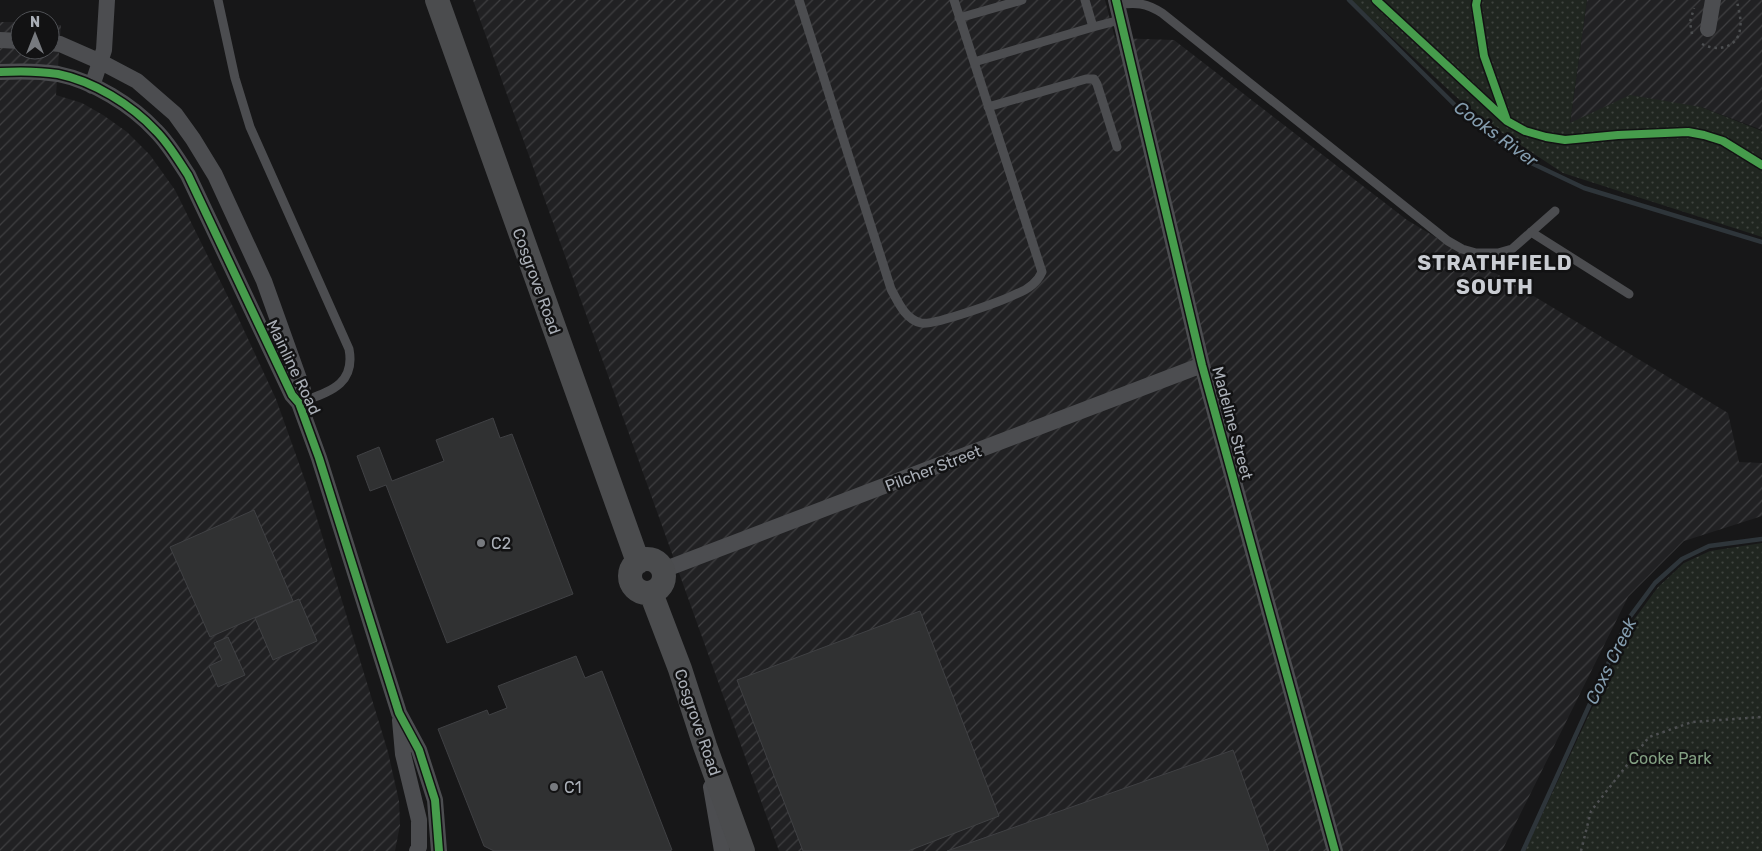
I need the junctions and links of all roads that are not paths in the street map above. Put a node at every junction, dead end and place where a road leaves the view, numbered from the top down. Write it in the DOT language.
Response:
graph roads {
  1 [pos="107,0"];
  2 [pos="218,0"];
  3 [pos="437,0"];
  4 [pos="799,0"];
  5 [pos="954,0"];
  6 [pos="1022,0"];
  7 [pos="1085,0"];
  8 [pos="1713,0"];
  9 [pos="1118,8"];
  10 [pos="959,18"];
  11 [pos="1093,27"];
  12 [pos="1708,30"];
  13 [pos="60,44"];
  14 [pos="101,62"];
  15 [pos="974,62"];
  16 [pos="0,72"];
  17 [pos="92,86"];
  18 [pos="988,107"];
  19 [pos="1117,147"];
  20 [pos="1554,211"];
  21 [pos="1531,232"];
  22 [pos="1629,294"];
  23 [pos="1202,365"];
  24 [pos="299,403"];
  25 [pos="638,562"];
  26 [pos="663,570"];
  27 [pos="651,593"];
  28 [pos="399,713"];
  29 [pos="705,746"];
  30 [pos="424,850"];
  31 [pos="440,851"];
  32 [pos="722,851"];
  33 [pos="743,851"];
  34 [pos="1335,851"];
  1 -- 14 [label="street"];
  2 -- 24 [label="lane"];
  3 -- 25 [label="main road, Cosgrove Road"];
  4 -- 18 [label="lane"];
  5 -- 10 [label="lane"];
  6 -- 10 [label="lane"];
  7 -- 11 [label="lane"];
  8 -- 12 [label="street"];
  9 -- 11 [label="lane"];
  9 -- 21 [label="lane"];
  9 -- 23 [label="street, Madeline Street"];
  10 -- 15 [label="lane"];
  11 -- 15 [label="lane"];
  13 -- 14 [label="street, Mainline Road"];
  14 -- 17 [label="street"];
  14 -- 24 [label="street, Mainline Road"];
  15 -- 18 [label="lane"];
  16 -- 17 [label="street, Mainline Road"];
  17 -- 24 [label="street, Mainline Road"];
  18 -- 19 [label="lane"];
  20 -- 21 [label="lane"];
  21 -- 22 [label="lane"];
  23 -- 26 [label="street, Pilcher Street"];
  23 -- 34 [label="street, Madeline Street"];
  24 -- 28 [label="street, Mainline Road"];
  25 -- 26 [label="main road"];
  25 -- 27 [label="main road"];
  26 -- 27 [label="main road"];
  27 -- 29 [label="main road, Cosgrove Road"];
  28 -- 30 [label="street, Mainline Road"];
  28 -- 31 [label="street, Mainline Road"];
  29 -- 32 [label="street"];
  29 -- 33 [label="main road, Cosgrove Road"];
}
